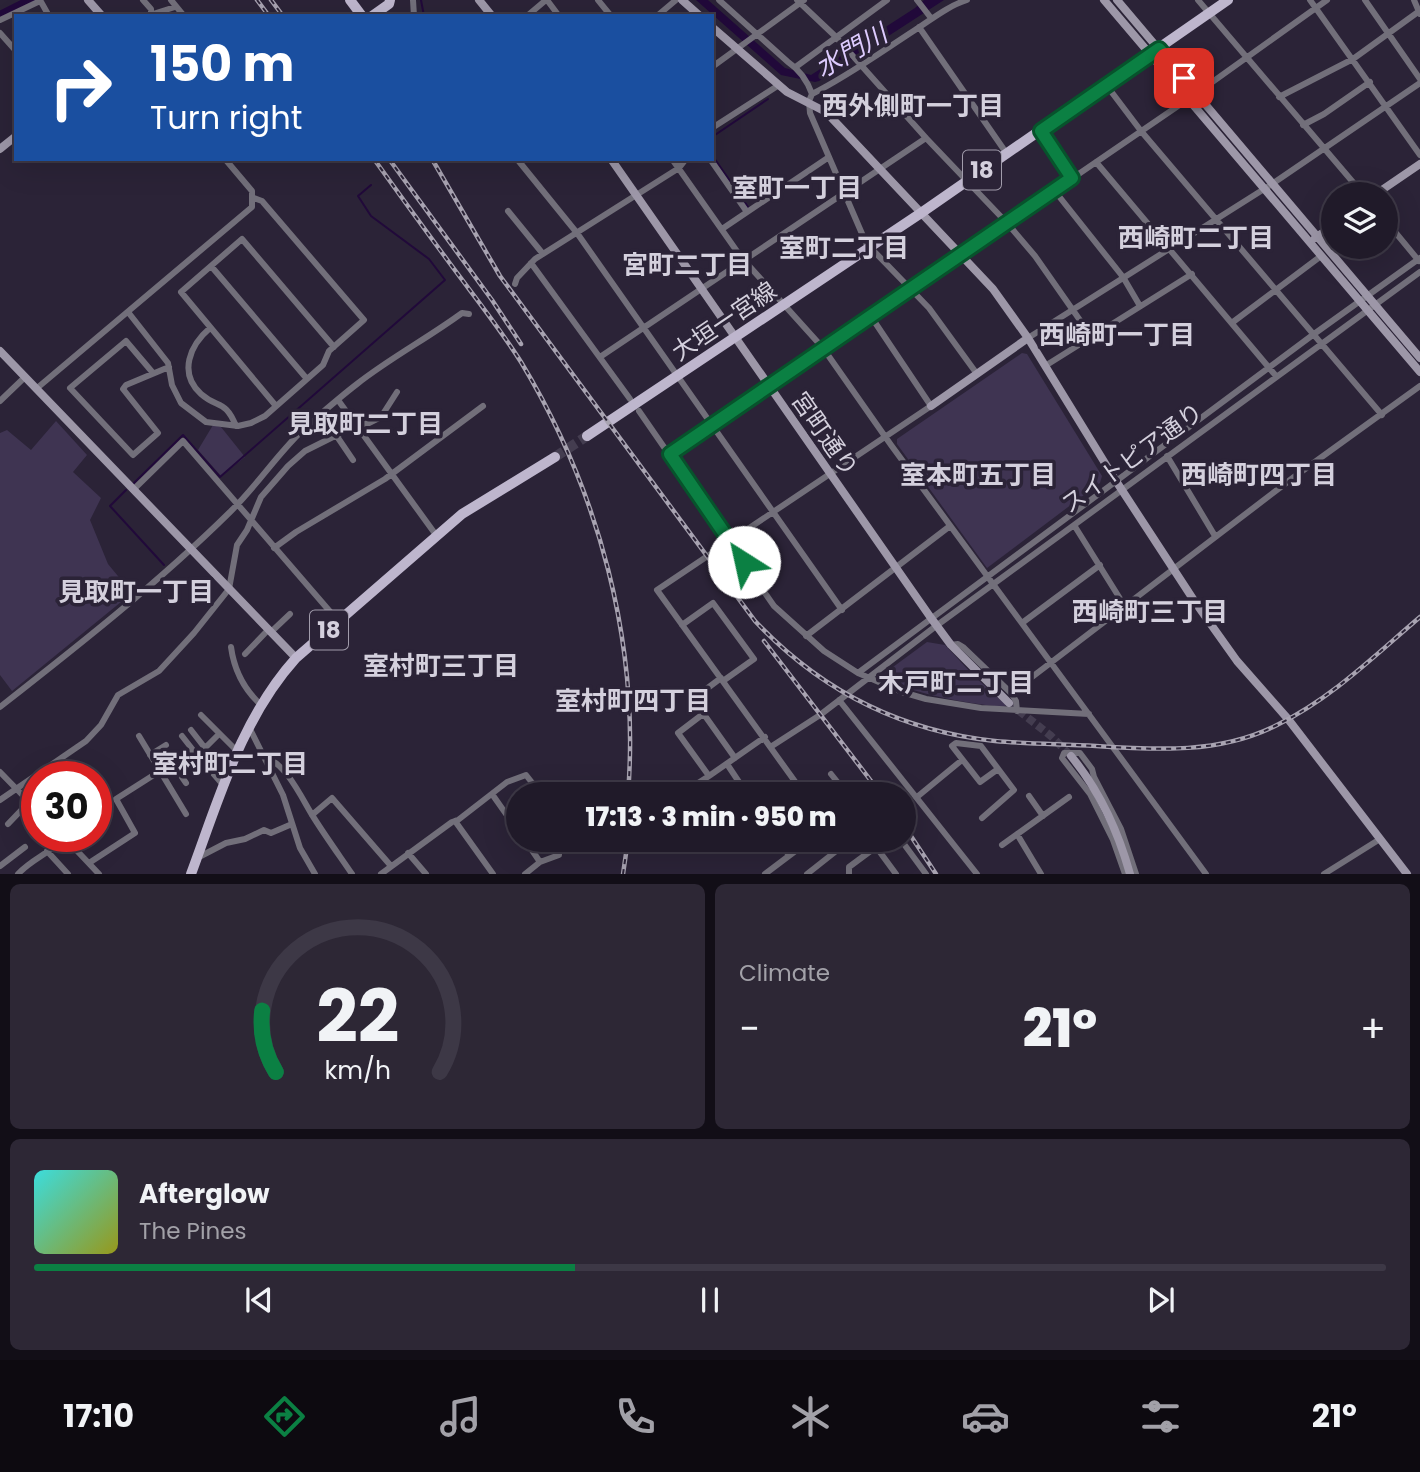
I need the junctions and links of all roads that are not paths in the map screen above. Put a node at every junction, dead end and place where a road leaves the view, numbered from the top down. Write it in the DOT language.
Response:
graph roads {
  1 [pos="88,0"];
  2 [pos="171,0"];
  3 [pos="390,0"];
  4 [pos="546,0"];
  5 [pos="598,0"];
  6 [pos="676,0"];
  7 [pos="682,0"];
  8 [pos="719,0"];
  9 [pos="887,0"];
  10 [pos="967,0"];
  11 [pos="1198,0"];
  12 [pos="1228,0"];
  13 [pos="1310,0"];
  14 [pos="1327,0"];
  15 [pos="1364,0"];
  16 [pos="1414,0"];
  17 [pos="40,1"];
  18 [pos="801,1"];
  19 [pos="918,1"];
  20 [pos="1111,1"];
  21 [pos="175,7"];
  22 [pos="166,8"];
  23 [pos="1316,8"];
  24 [pos="1209,13"];
  25 [pos="1419,13"];
  26 [pos="100,14"];
  27 [pos="157,14"];
  28 [pos="170,14"];
  29 [pos="182,14"];
  30 [pos="375,14"];
  31 [pos="529,14"];
  32 [pos="557,14"];
  33 [pos="609,14"];
  34 [pos="659,14"];
  35 [pos="698,14"];
  36 [pos="929,16"];
  37 [pos="0,20"];
  38 [pos="919,27"];
  39 [pos="714,28"];
  40 [pos="0,33"];
  41 [pos="1387,33"];
  42 [pos="755,35"];
  43 [pos="835,36"];
  44 [pos="740,46"];
  45 [pos="14,49"];
  46 [pos="1155,52"];
  47 [pos="1245,58"];
  48 [pos="1353,59"];
  49 [pos="858,63"];
  50 [pos="714,66"];
  51 [pos="798,68"];
  52 [pos="1420,81"];
  53 [pos="1370,82"];
  54 [pos="779,85"];
  55 [pos="1107,86"];
  56 [pos="1197,93"];
  57 [pos="1279,97"];
  58 [pos="811,98"];
  59 [pos="1188,99"];
  60 [pos="1386,106"];
  61 [pos="1303,125"];
  62 [pos="714,127"];
  63 [pos="1041,131"];
  64 [pos="1141,131"];
  65 [pos="14,138"];
  66 [pos="926,138"];
  67 [pos="0,149"];
  68 [pos="1323,149"];
  69 [pos="1007,153"];
  70 [pos="1420,155"];
  71 [pos="829,157"];
  72 [pos="227,161"];
  73 [pos="519,161"];
  74 [pos="612,161"];
  75 [pos="674,161"];
  76 [pos="685,161"];
  77 [pos="711,161"];
  78 [pos="1096,162"];
  79 [pos="1420,163"];
  80 [pos="680,168"];
  81 [pos="880,169"];
  82 [pos="1072,178"];
  83 [pos="968,180"];
  84 [pos="1352,182"];
  85 [pos="1393,182"];
  86 [pos="1269,186"];
  87 [pos="1054,190"];
  88 [pos="844,193"];
  89 [pos="636,196"];
  90 [pos="254,198"];
  91 [pos="508,211"];
  92 [pos="747,212"];
  93 [pos="921,213"];
  94 [pos="1216,218"];
  95 [pos="1007,223"];
  96 [pos="722,229"];
  97 [pos="577,233"];
  98 [pos="1321,234"];
  99 [pos="1398,235"];
  100 [pos="1314,239"];
  101 [pos="870,247"];
  102 [pos="1170,247"];
  103 [pos="543,254"];
  104 [pos="961,255"];
  105 [pos="1321,256"];
  106 [pos="1324,259"];
  107 [pos="744,260"];
  108 [pos="1419,260"];
  109 [pos="531,263"];
  110 [pos="211,266"];
  111 [pos="1420,272"];
  112 [pos="1192,274"];
  113 [pos="1123,277"];
  114 [pos="514,284"];
  115 [pos="701,289"];
  116 [pos="911,289"];
  117 [pos="1277,290"];
  118 [pos="1363,298"];
  119 [pos="786,304"];
  120 [pos="1140,306"];
  121 [pos="1371,307"];
  122 [pos="1074,309"];
  123 [pos="128,312"];
  124 [pos="469,314"];
  125 [pos="870,315"];
  126 [pos="1233,322"];
  127 [pos="210,328"];
  128 [pos="644,328"];
  129 [pos="1314,334"];
  130 [pos="1091,336"];
  131 [pos="735,338"];
  132 [pos="1028,338"];
  133 [pos="1321,343"];
  134 [pos="334,347"];
  135 [pos="823,348"];
  136 [pos="0,351"];
  137 [pos="600,357"];
  138 [pos="1420,358"];
  139 [pos="1045,366"];
  140 [pos="169,367"];
  141 [pos="1269,368"];
  142 [pos="1420,372"];
  143 [pos="153,373"];
  144 [pos="977,374"];
  145 [pos="678,376"];
  146 [pos="1276,376"];
  147 [pos="25,377"];
  148 [pos="307,379"];
  149 [pos="1420,386"];
  150 [pos="769,387"];
  151 [pos="36,389"];
  152 [pos="397,391"];
  153 [pos="630,399"];
  154 [pos="338,400"];
  155 [pos="0,401"];
  156 [pos="276,406"];
  157 [pos="483,406"];
  158 [pos="931,406"];
  159 [pos="639,411"];
  160 [pos="1381,415"];
  161 [pos="713,424"];
  162 [pos="236,426"];
  163 [pos="358,427"];
  164 [pos="336,435"];
  165 [pos="587,436"];
  166 [pos="884,436"];
  167 [pos="670,454"];
  168 [pos="1167,456"];
  169 [pos="555,457"];
  170 [pos="353,460"];
  171 [pos="829,473"];
  172 [pos="391,474"];
  173 [pos="1116,481"];
  174 [pos="1121,489"];
  175 [pos="133,490"];
  176 [pos="236,504"];
  177 [pos="773,512"];
  178 [pos="251,521"];
  179 [pos="1074,525"];
  180 [pos="950,526"];
  181 [pos="436,535"];
  182 [pos="1215,536"];
  183 [pos="729,541"];
  184 [pos="190,548"];
  185 [pos="274,548"];
  186 [pos="1100,565"];
  187 [pos="896,568"];
  188 [pos="1172,569"];
  189 [pos="987,575"];
  190 [pos="994,585"];
  191 [pos="229,589"];
  192 [pos="1124,605"];
  193 [pos="842,610"];
  194 [pos="290,614"];
  195 [pos="339,622"];
  196 [pos="934,622"];
  197 [pos="1022,623"];
  198 [pos="682,625"];
  199 [pos="270,631"];
  200 [pos="806,636"];
  201 [pos="951,645"];
  202 [pos="231,647"];
  203 [pos="245,654"];
  204 [pos="296,658"];
  205 [pos="1051,662"];
  206 [pos="858,673"];
  207 [pos="869,677"];
  208 [pos="722,680"];
  209 [pos="1011,693"];
  210 [pos="839,700"];
  211 [pos="1009,703"];
  212 [pos="260,704"];
  213 [pos="0,707"];
  214 [pos="1017,711"];
  215 [pos="703,714"];
  216 [pos="1089,714"];
  217 [pos="201,715"];
  218 [pos="248,725"];
  219 [pos="191,730"];
  220 [pos="219,734"];
  221 [pos="139,736"];
  222 [pos="182,736"];
  223 [pos="765,737"];
  224 [pos="166,745"];
  225 [pos="772,747"];
  226 [pos="193,750"];
  227 [pos="238,752"];
  228 [pos="150,755"];
  229 [pos="1071,756"];
  230 [pos="265,758"];
  231 [pos="735,758"];
  232 [pos="962,760"];
  233 [pos="173,764"];
  234 [pos="727,764"];
  235 [pos="998,769"];
  236 [pos="0,772"];
  237 [pos="160,772"];
  238 [pos="831,774"];
  239 [pos="709,776"];
  240 [pos="507,782"];
  241 [pos="532,782"];
  242 [pos="700,782"];
  243 [pos="739,782"];
  244 [pos="796,782"];
  245 [pos="837,782"];
  246 [pos="186,783"];
  247 [pos="506,783"];
  248 [pos="224,786"];
  249 [pos="15,787"];
  250 [pos="21,793"];
  251 [pos="492,794"];
  252 [pos="1029,796"];
  253 [pos="917,797"];
  254 [pos="1069,797"];
  255 [pos="0,800"];
  256 [pos="21,810"];
  257 [pos="186,814"];
  258 [pos="506,814"];
  259 [pos="312,816"];
  260 [pos="1043,816"];
  261 [pos="982,818"];
  262 [pos="455,821"];
  263 [pos="8,824"];
  264 [pos="292,824"];
  265 [pos="1017,834"];
  266 [pos="1380,839"];
  267 [pos="1002,845"];
  268 [pos="21,850"];
  269 [pos="46,852"];
  270 [pos="48,852"];
  271 [pos="78,852"];
  272 [pos="533,852"];
  273 [pos="559,852"];
  274 [pos="787,852"];
  275 [pos="793,852"];
  276 [pos="835,852"];
  277 [pos="869,852"];
  278 [pos="880,852"];
  279 [pos="910,852"];
  280 [pos="408,853"];
  281 [pos="789,855"];
  282 [pos="201,856"];
  283 [pos="540,862"];
  284 [pos="89,863"];
  285 [pos="0,866"];
  286 [pos="391,866"];
  287 [pos="1202,872"];
  288 [pos="18,873"];
  289 [pos="68,873"];
  290 [pos="99,873"];
  291 [pos="191,873"];
  292 [pos="314,873"];
  293 [pos="352,873"];
  294 [pos="381,873"];
  295 [pos="426,873"];
  296 [pos="493,873"];
  297 [pos="525,873"];
  298 [pos="765,873"];
  299 [pos="807,873"];
  300 [pos="849,873"];
  301 [pos="896,873"];
  302 [pos="926,873"];
  303 [pos="976,873"];
  304 [pos="1041,873"];
  305 [pos="1128,873"];
  306 [pos="1136,873"];
  307 [pos="1327,873"];
  308 [pos="1407,873"];
  1 -- 26 [label="street"];
  2 -- 21 [label="street"];
  3 -- 30 [label="main road"];
  4 -- 31 [label="street"];
  4 -- 32 [label="street"];
  5 -- 33 [label="street"];
  6 -- 34 [label="street"];
  7 -- 35 [label="street"];
  8 -- 42 [label="street"];
  9 -- 43 [label="street"];
  10 -- 36 [label="street"];
  11 -- 24 [label="street"];
  12 -- 24 [label="main road, 大垣一宮線 / 18"];
  13 -- 23 [label="street"];
  14 -- 23 [label="street"];
  15 -- 41 [label="street"];
  16 -- 25 [label="street"];
  17 -- 37 [label="street"];
  18 -- 42 [label="street"];
  18 -- 43 [label="street"];
  19 -- 36 [label="street"];
  20 -- 46 [label="street"];
  21 -- 22 [label="street"];
  21 -- 29 [label="street"];
  22 -- 27 [label="street"];
  22 -- 28 [label="street"];
  23 -- 47 [label="street"];
  23 -- 48 [label="street"];
  24 -- 46 [label="main road, 大垣一宮線 / 18"];
  24 -- 47 [label="street"];
  25 -- 41 [label="street"];
  36 -- 38 [label="street"];
  38 -- 49 [label="street"];
  38 -- 69 [label="street"];
  39 -- 44 [label="street"];
  40 -- 45 [label="street"];
  41 -- 48 [label="street"];
  41 -- 52 [label="street"];
  42 -- 44 [label="street"];
  42 -- 51 [label="street"];
  43 -- 49 [label="street"];
  43 -- 51 [label="street"];
  44 -- 50 [label="street"];
  44 -- 54 [label="street"];
  46 -- 55 [label="main road, 大垣一宮線 / 18"];
  46 -- 56 [label="street"];
  46 -- 59 [label="street"];
  47 -- 56 [label="street"];
  47 -- 57 [label="street"];
  48 -- 53 [label="street"];
  48 -- 57 [label="street"];
  49 -- 58 [label="street"];
  49 -- 66 [label="street"];
  51 -- 58 [label="street"];
  52 -- 60 [label="street"];
  53 -- 60 [label="street"];
  53 -- 61 [label="street"];
  54 -- 58 [label="street"];
  54 -- 62 [label="street"];
  55 -- 63 [label="main road, 大垣一宮線 / 18"];
  55 -- 64 [label="street"];
  56 -- 59 [label="street"];
  56 -- 86 [label="street"];
  57 -- 61 [label="street"];
  58 -- 71 [label="street"];
  58 -- 81 [label="street"];
  59 -- 64 [label="street"];
  59 -- 86 [label="street"];
  60 -- 68 [label="street"];
  60 -- 70 [label="street"];
  61 -- 68 [label="street"];
  63 -- 69 [label="main road, 大垣一宮線 / 18"];
  63 -- 82 [label="street"];
  64 -- 78 [label="street"];
  64 -- 94 [label="street"];
  65 -- 67 [label="street"];
  66 -- 81 [label="street"];
  66 -- 83 [label="street"];
  68 -- 84 [label="street"];
  68 -- 86 [label="street"];
  69 -- 83 [label="main road, 大垣一宮線 / 18"];
  71 -- 88 [label="street"];
  71 -- 92 [label="street"];
  72 -- 90 [label="street"];
  73 -- 97 [label="street"];
  74 -- 89 [label="street, 宮町通り"];
  75 -- 80 [label="street"];
  76 -- 80 [label="street"];
  77 -- 92 [label="street"];
  78 -- 82 [label="street"];
  78 -- 102 [label="street"];
  79 -- 85 [label="street"];
  80 -- 89 [label="street"];
  80 -- 96 [label="street"];
  81 -- 88 [label="street"];
  81 -- 93 [label="street"];
  82 -- 87 [label="street"];
  83 -- 93 [label="main road, 大垣一宮線 / 18"];
  83 -- 95 [label="street"];
  86 -- 94 [label="street"];
  86 -- 100 [label="street"];
  87 -- 95 [label="street"];
  87 -- 113 [label="street"];
  88 -- 101 [label="street"];
  88 -- 107 [label="street"];
  89 -- 97 [label="street"];
  89 -- 115 [label="street, 宮町通り"];
  90 -- 123 [label="street"];
  90 -- 134 [label="street"];
  91 -- 103 [label="street"];
  92 -- 96 [label="street"];
  93 -- 101 [label="main road, 大垣一宮線 / 18"];
  93 -- 104 [label="street"];
  94 -- 102 [label="street"];
  94 -- 117 [label="street"];
  95 -- 104 [label="street"];
  95 -- 122 [label="street"];
  96 -- 107 [label="street"];
  97 -- 103 [label="street"];
  97 -- 128 [label="street"];
  98 -- 100 [label="street"];
  99 -- 108 [label="street"];
  100 -- 105 [label="street"];
  100 -- 118 [label="street"];
  101 -- 116 [label="street"];
  101 -- 119 [label="main road, 大垣一宮線 / 18"];
  102 -- 112 [label="street"];
  102 -- 113 [label="street"];
  103 -- 109 [label="street"];
  104 -- 116 [label="street"];
  104 -- 132 [label="street"];
  105 -- 117 [label="street"];
  106 -- 118 [label="street"];
  107 -- 115 [label="street"];
  107 -- 119 [label="street"];
  108 -- 118 [label="street"];
  109 -- 114 [label="street"];
  109 -- 137 [label="street"];
  110 -- 127 [label="street"];
  110 -- 134 [label="street"];
  110 -- 148 [label="street"];
  111 -- 121 [label="street, スイトピア通り"];
  112 -- 120 [label="street"];
  112 -- 126 [label="street"];
  113 -- 120 [label="street"];
  113 -- 122 [label="street"];
  115 -- 128 [label="street"];
  115 -- 131 [label="street, 宮町通り"];
  116 -- 125 [label="street"];
  116 -- 144 [label="street"];
  117 -- 126 [label="street"];
  117 -- 129 [label="street"];
  118 -- 121 [label="street"];
  118 -- 129 [label="street"];
  119 -- 131 [label="main road, 大垣一宮線 / 18"];
  119 -- 135 [label="street"];
  120 -- 130 [label="street"];
  121 -- 133 [label="street, スイトピア通り"];
  121 -- 138 [label="street"];
  121 -- 142 [label="street"];
  122 -- 130 [label="street"];
  122 -- 132 [label="street"];
  123 -- 140 [label="street"];
  123 -- 151 [label="street"];
  124 -- 154 [label="street"];
  125 -- 135 [label="street"];
  125 -- 158 [label="street"];
  126 -- 141 [label="street"];
  127 -- 156 [label="street"];
  127 -- 162 [label="street"];
  128 -- 137 [label="street"];
  128 -- 145 [label="street"];
  129 -- 133 [label="street"];
  129 -- 141 [label="street"];
  130 -- 139 [label="street"];
  131 -- 145 [label="main road, 大垣一宮線 / 18"];
  131 -- 150 [label="street, 宮町通り"];
  132 -- 139 [label="street"];
  132 -- 144 [label="street"];
  133 -- 146 [label="street, スイトピア通り"];
  133 -- 160 [label="street"];
  134 -- 148 [label="street"];
  135 -- 150 [label="street"];
  135 -- 166 [label="street"];
  136 -- 147 [label="street"];
  137 -- 153 [label="street"];
  139 -- 173 [label="street"];
  140 -- 143 [label="street"];
  140 -- 162 [label="street"];
  141 -- 146 [label="street"];
  141 -- 173 [label="street"];
  143 -- 143 [label="street"];
  144 -- 158 [label="street"];
  145 -- 161 [label="street"];
  145 -- 165 [label="main road, 大垣一宮線 / 18"];
  146 -- 168 [label="street, スイトピア通り"];
  147 -- 151 [label="street"];
  147 -- 155 [label="street"];
  148 -- 156 [label="street"];
  149 -- 160 [label="street"];
  150 -- 161 [label="street"];
  150 -- 171 [label="street, 宮町通り"];
  151 -- 175 [label="street"];
  152 -- 163 [label="street"];
  154 -- 163 [label="street"];
  154 -- 176 [label="street"];
  156 -- 162 [label="street"];
  157 -- 172 [label="street"];
  158 -- 166 [label="street"];
  159 -- 167 [label="street"];
  160 -- 182 [label="street"];
  161 -- 167 [label="street"];
  161 -- 177 [label="street"];
  163 -- 164 [label="street"];
  163 -- 172 [label="street"];
  164 -- 170 [label="street"];
  164 -- 178 [label="street"];
  166 -- 171 [label="street"];
  166 -- 180 [label="street"];
  167 -- 183 [label="street"];
  168 -- 174 [label="street, スイトピア通り"];
  168 -- 182 [label="street"];
  169 -- 181 [label="main road, 18"];
  171 -- 177 [label="street"];
  171 -- 187 [label="street, 宮町通り"];
  172 -- 181 [label="street"];
  172 -- 185 [label="street"];
  173 -- 174 [label="street"];
  173 -- 189 [label="street"];
  174 -- 179 [label="street, スイトピア通り"];
  174 -- 188 [label="street"];
  175 -- 176 [label="street"];
  175 -- 184 [label="street"];
  176 -- 178 [label="street"];
  176 -- 184 [label="street"];
  177 -- 183 [label="street"];
  177 -- 193 [label="street"];
  178 -- 185 [label="street"];
  178 -- 191 [label="street"];
  179 -- 186 [label="street"];
  179 -- 190 [label="street, スイトピア通り"];
  180 -- 187 [label="street"];
  180 -- 189 [label="street"];
  181 -- 195 [label="main road, 18"];
  182 -- 188 [label="street"];
  183 -- 198 [label="street"];
  183 -- 200 [label="street"];
  184 -- 191 [label="street"];
  184 -- 213 [label="street"];
  185 -- 195 [label="street"];
  186 -- 192 [label="street"];
  186 -- 197 [label="street"];
  187 -- 193 [label="street"];
  187 -- 196 [label="street, 宮町通り"];
  188 -- 192 [label="street"];
  188 -- 266 [label="street"];
  189 -- 190 [label="street"];
  189 -- 196 [label="street"];
  190 -- 196 [label="street, スイトピア通り"];
  190 -- 197 [label="street"];
  191 -- 199 [label="street"];
  191 -- 249 [label="street"];
  192 -- 205 [label="street"];
  193 -- 200 [label="street"];
  194 -- 199 [label="street"];
  195 -- 204 [label="main road, 18"];
  196 -- 201 [label="street, 宮町通り"];
  196 -- 206 [label="street"];
  196 -- 207 [label="street, スイトピア通り"];
  197 -- 205 [label="street"];
  198 -- 208 [label="street"];
  198 -- 208 [label="street"];
  199 -- 203 [label="street"];
  199 -- 204 [label="street"];
  200 -- 206 [label="street"];
  201 -- 209 [label="street"];
  201 -- 211 [label="street, 宮町通り"];
  202 -- 212 [label="street"];
  204 -- 212 [label="main road, 18"];
  205 -- 209 [label="street"];
  205 -- 216 [label="street"];
  206 -- 207 [label="street"];
  207 -- 210 [label="street, スイトピア通り"];
  207 -- 214 [label="street"];
  208 -- 215 [label="street"];
  208 -- 223 [label="street"];
  209 -- 214 [label="street"];
  210 -- 225 [label="street, スイトピア通り"];
  210 -- 253 [label="street"];
  212 -- 218 [label="main road, 18"];
  214 -- 216 [label="street"];
  215 -- 231 [label="street"];
  215 -- 239 [label="street"];
  216 -- 287 [label="street"];
  217 -- 220 [label="street"];
  218 -- 227 [label="main road, 18"];
  218 -- 230 [label="street"];
  219 -- 220 [label="street"];
  220 -- 227 [label="street"];
  221 -- 228 [label="street"];
  222 -- 226 [label="street"];
  223 -- 225 [label="street"];
  223 -- 231 [label="street"];
  224 -- 228 [label="street"];
  225 -- 244 [label="street"];
  226 -- 233 [label="street"];
  226 -- 248 [label="street"];
  227 -- 248 [label="main road, 18"];
  228 -- 237 [label="street"];
  229 -- 305 [label="street"];
  230 -- 259 [label="street"];
  230 -- 264 [label="street"];
  231 -- 234 [label="street"];
  232 -- 235 [label="street"];
  232 -- 235 [label="street"];
  232 -- 253 [label="street"];
  233 -- 237 [label="street"];
  233 -- 246 [label="street"];
  234 -- 239 [label="street"];
  234 -- 243 [label="street"];
  235 -- 261 [label="street"];
  236 -- 249 [label="street"];
  237 -- 257 [label="street"];
  237 -- 284 [label="street"];
  238 -- 245 [label="street"];
  239 -- 242 [label="street"];
  240 -- 241 [label="street"];
  247 -- 251 [label="street"];
  248 -- 291 [label="main road, 18"];
  249 -- 250 [label="street"];
  249 -- 255 [label="street"];
  251 -- 258 [label="street"];
  251 -- 262 [label="street"];
  252 -- 260 [label="street"];
  253 -- 303 [label="street"];
  254 -- 260 [label="street"];
  256 -- 263 [label="street"];
  259 -- 286 [label="street"];
  259 -- 293 [label="street"];
  260 -- 265 [label="street"];
  262 -- 280 [label="street"];
  262 -- 296 [label="street"];
  264 -- 282 [label="street"];
  264 -- 292 [label="street"];
  265 -- 267 [label="street"];
  265 -- 304 [label="street"];
  266 -- 307 [label="street"];
  266 -- 308 [label="street"];
  268 -- 285 [label="street"];
  269 -- 288 [label="street"];
  270 -- 289 [label="street"];
  271 -- 284 [label="street"];
  272 -- 283 [label="street"];
  273 -- 283 [label="street"];
  274 -- 281 [label="street"];
  275 -- 281 [label="street"];
  276 -- 299 [label="street"];
  277 -- 300 [label="street"];
  278 -- 301 [label="street"];
  279 -- 302 [label="street"];
  280 -- 286 [label="street"];
  280 -- 295 [label="street"];
  281 -- 298 [label="street"];
  283 -- 297 [label="street"];
  284 -- 290 [label="street"];
  286 -- 294 [label="street"];
  305 -- 306 [label="street"];
}
